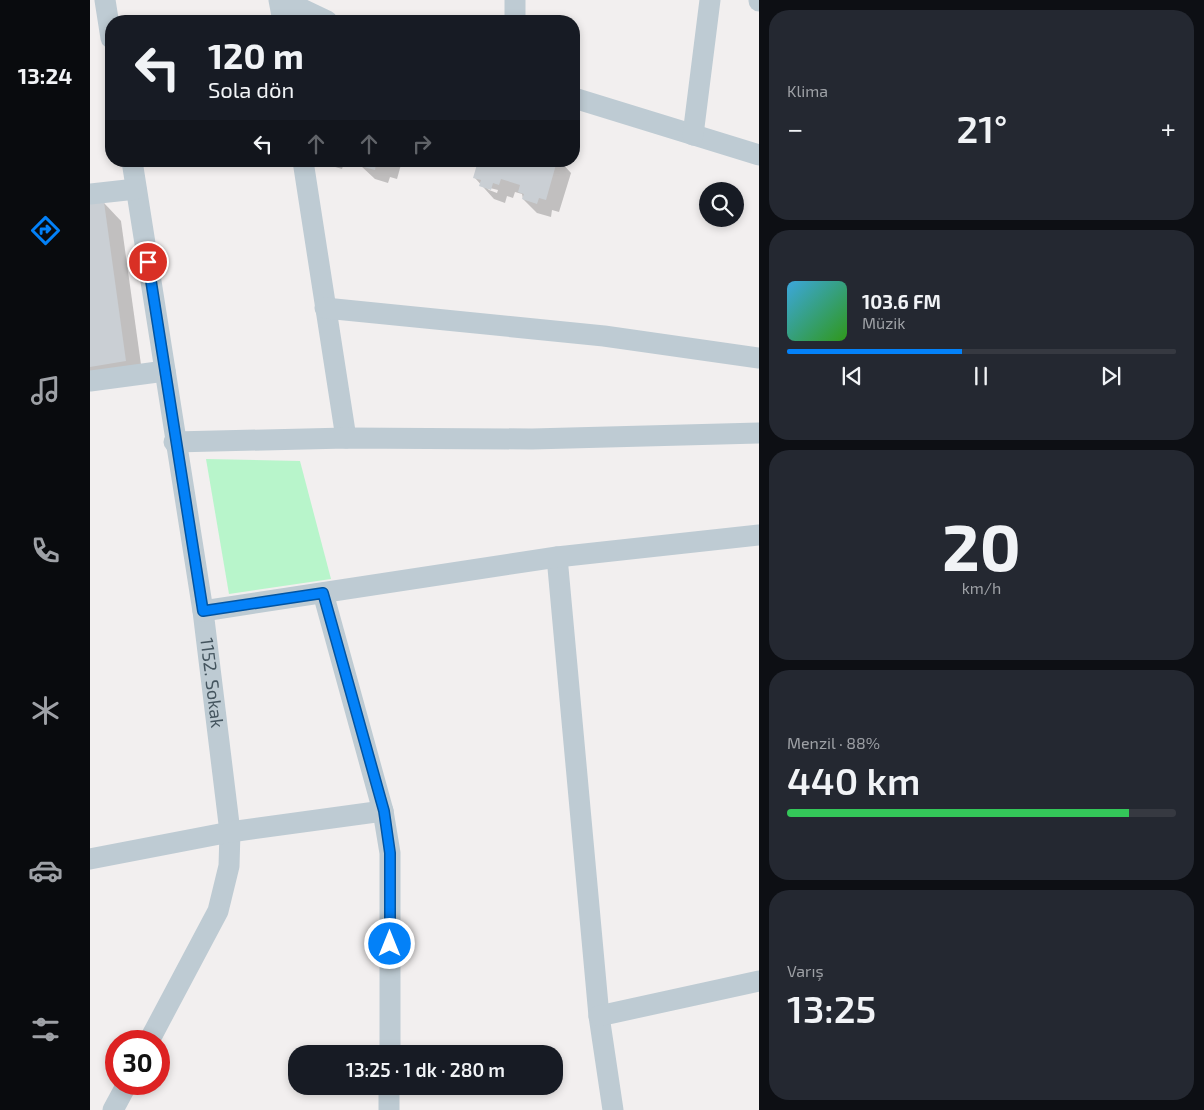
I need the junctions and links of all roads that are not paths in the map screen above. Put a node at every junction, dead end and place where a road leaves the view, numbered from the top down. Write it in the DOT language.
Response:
graph roads {
  1 [pos="105,0"];
  2 [pos="281,0"];
  3 [pos="515,0"];
  4 [pos="710,0"];
  5 [pos="107,15"];
  6 [pos="282,15"];
  7 [pos="314,15"];
  8 [pos="515,15"];
  9 [pos="580,100"];
  10 [pos="693,135"];
  11 [pos="759,155"];
  12 [pos="133,167"];
  13 [pos="305,167"];
  14 [pos="136,189"];
  15 [pos="90,194"];
  16 [pos="325,308"];
  17 [pos="759,358"];
  18 [pos="165,371"];
  19 [pos="90,381"];
  20 [pos="759,433"];
  21 [pos="346,438"];
  22 [pos="174,442"];
  23 [pos="759,535"];
  24 [pos="557,557"];
  25 [pos="323,593"];
  26 [pos="203,611"];
  27 [pos="384,811"];
  28 [pos="230,832"];
  29 [pos="90,859"];
  30 [pos="759,981"];
  31 [pos="599,1016"];
  32 [pos="155,1030"];
  33 [pos="390,1045"];
  34 [pos="121,1095"];
  35 [pos="390,1095"];
  36 [pos="113,1110"];
  37 [pos="390,1110"];
  38 [pos="613,1110"];
  1 -- 5 [label="street"];
  2 -- 6 [label="street"];
  2 -- 7 [label="street"];
  3 -- 8 [label="street"];
  4 -- 10 [label="street"];
  9 -- 10 [label="street"];
  10 -- 11 [label="street"];
  12 -- 14 [label="street, 1152. Sokak"];
  13 -- 16 [label="street"];
  14 -- 15 [label="street"];
  14 -- 18 [label="street, 1152. Sokak"];
  16 -- 17 [label="street"];
  16 -- 21 [label="street"];
  18 -- 19 [label="street"];
  18 -- 22 [label="street, 1152. Sokak"];
  20 -- 21 [label="street"];
  21 -- 22 [label="street"];
  22 -- 26 [label="street, 1152. Sokak"];
  23 -- 24 [label="street"];
  24 -- 25 [label="street"];
  24 -- 31 [label="street"];
  25 -- 26 [label="street"];
  25 -- 27 [label="street"];
  26 -- 28 [label="street, 1152. Sokak"];
  27 -- 28 [label="street"];
  27 -- 33 [label="street"];
  28 -- 29 [label="street"];
  28 -- 32 [label="street, 1152. Sokak"];
  30 -- 31 [label="street"];
  31 -- 38 [label="street"];
  34 -- 36 [label="street"];
  35 -- 37 [label="street"];
}
